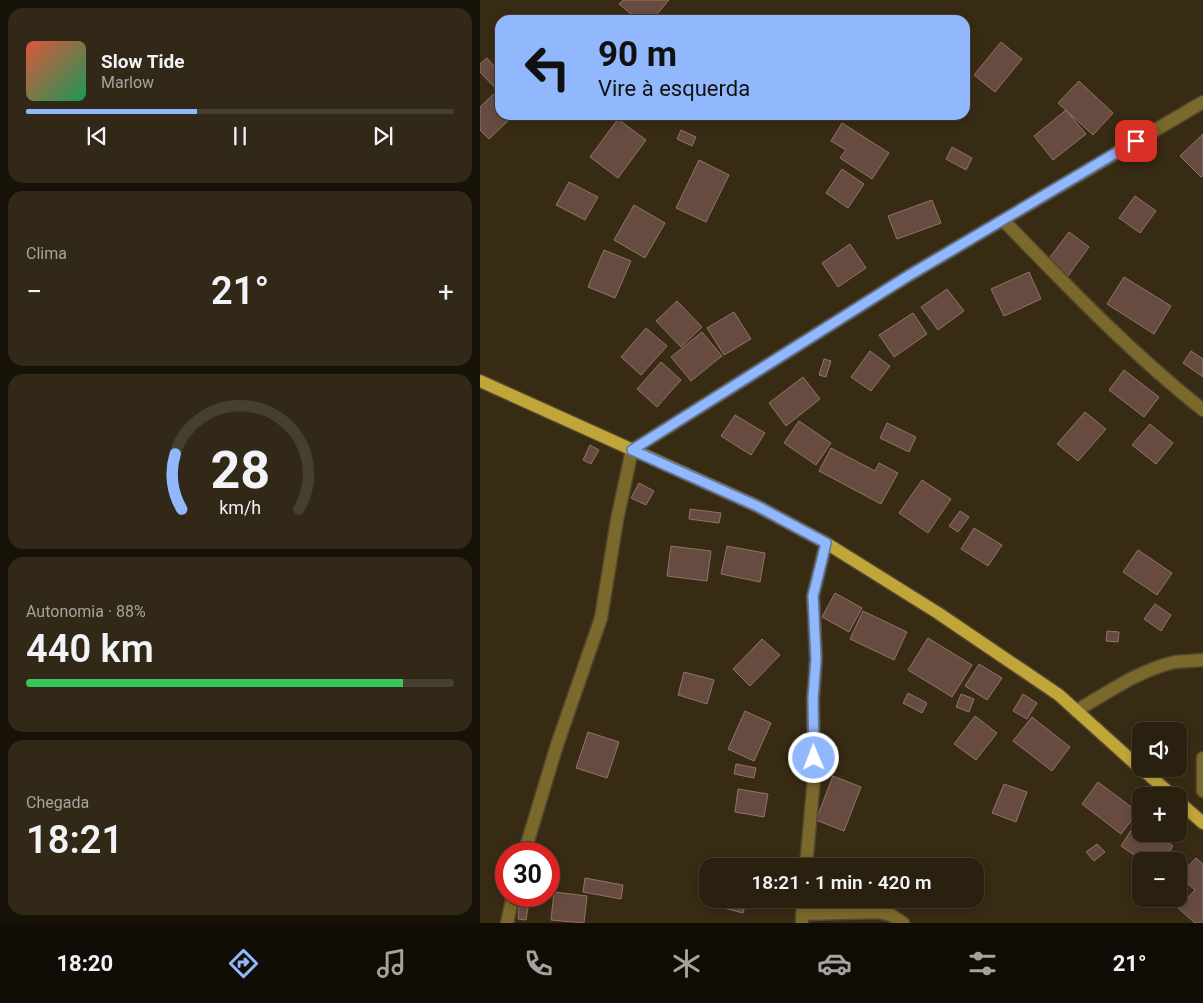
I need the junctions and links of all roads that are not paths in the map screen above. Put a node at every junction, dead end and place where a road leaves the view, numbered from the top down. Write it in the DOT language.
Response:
graph roads {
  1 [pos="1203,102"];
  2 [pos="1003,220"];
  3 [pos="480,381"];
  4 [pos="1203,410"];
  5 [pos="632,450"];
  6 [pos="826,543"];
  7 [pos="1203,660"];
  8 [pos="1076,711"];
  9 [pos="1203,758"];
  10 [pos="1132,761"];
  11 [pos="1150,777"];
  12 [pos="1162,787"];
  13 [pos="1203,791"];
  14 [pos="1187,809"];
  15 [pos="1203,823"];
  16 [pos="528,842"];
  17 [pos="807,858"];
  18 [pos="511,907"];
  19 [pos="802,918"];
  20 [pos="507,923"];
  21 [pos="903,923"];
  1 -- 2 [label="street"];
  2 -- 4 [label="street"];
  2 -- 5 [label="street"];
  3 -- 5 [label="main road"];
  5 -- 6 [label="main road"];
  5 -- 16 [label="street"];
  6 -- 8 [label="main road"];
  6 -- 17 [label="street"];
  7 -- 8 [label="street"];
  8 -- 10 [label="main road"];
  9 -- 13 [label="street"];
  11 -- 12 [label="main road"];
  14 -- 15 [label="main road"];
  18 -- 20 [label="street"];
  19 -- 21 [label="street"];
}
